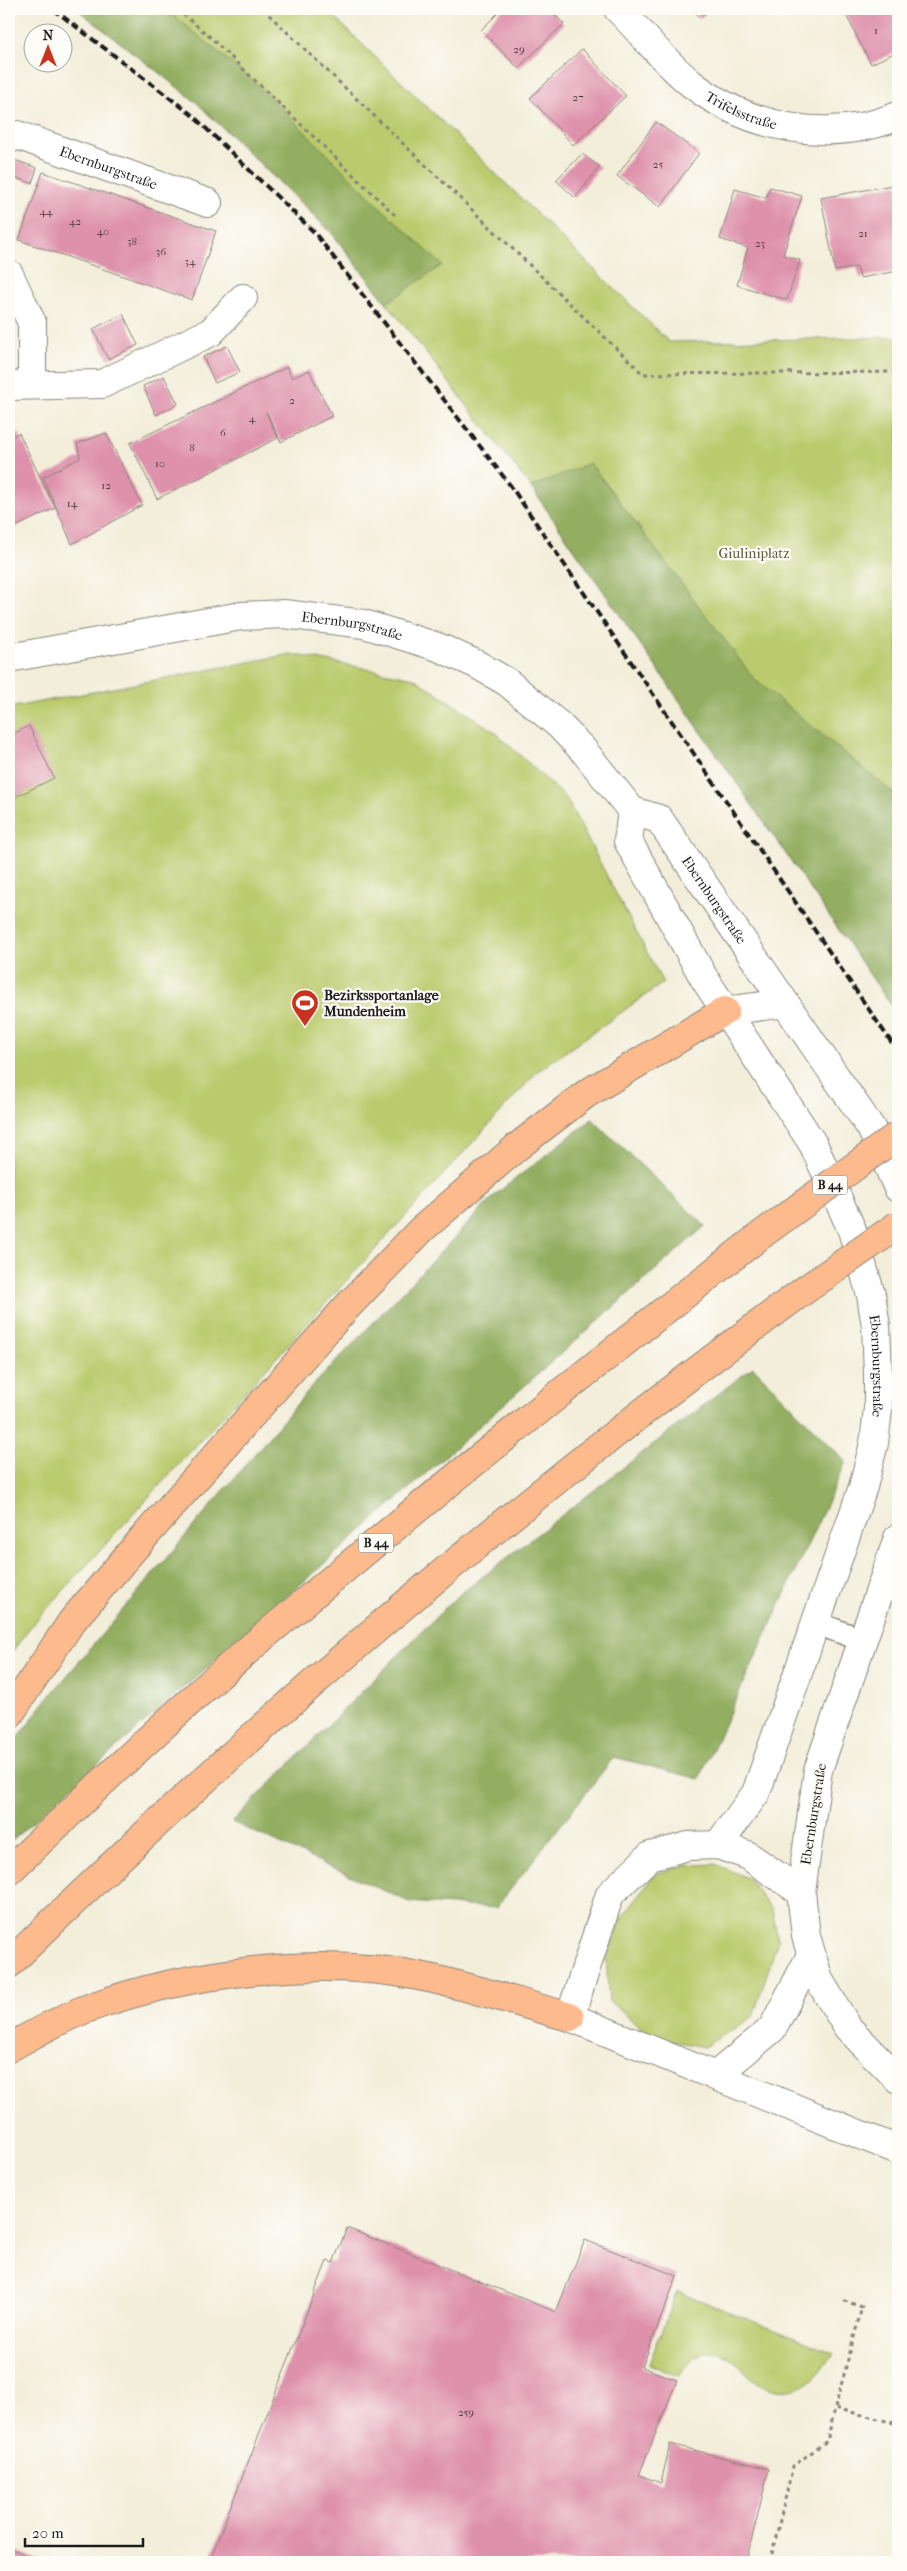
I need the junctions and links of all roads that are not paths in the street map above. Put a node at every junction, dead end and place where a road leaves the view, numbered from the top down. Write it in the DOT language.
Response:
graph roads {
  1 [pos="618,9"];
  2 [pos="898,116"];
  3 [pos="9,139"];
  4 [pos="208,203"];
  5 [pos="9,274"];
  6 [pos="243,298"];
  7 [pos="20,385"];
  8 [pos="9,658"];
  9 [pos="632,811"];
  10 [pos="785,1003"];
  11 [pos="725,1011"];
  12 [pos="898,1135"];
  13 [pos="898,1188"];
  14 [pos="898,1225"];
  15 [pos="898,1538"];
  16 [pos="816,1622"];
  17 [pos="862,1640"];
  18 [pos="9,1715"];
  19 [pos="718,1846"];
  20 [pos="9,1871"];
  21 [pos="801,1892"];
  22 [pos="810,1957"];
  23 [pos="9,1964"];
  24 [pos="570,2017"];
  25 [pos="9,2048"];
  26 [pos="893,2070"];
  27 [pos="715,2076"];
  28 [pos="891,2147"];
  29 [pos="898,2167"];
  1 -- 2 [label="street, Trifelsstraße"];
  3 -- 4 [label="street, Ebernburgstraße"];
  5 -- 7 [label="street"];
  6 -- 7 [label="street"];
  8 -- 9 [label="street, Ebernburgstraße"];
  9 -- 10 [label="street, Ebernburgstraße"];
  9 -- 11 [label="street, Ebernburgstraße"];
  10 -- 11 [label="street"];
  10 -- 13 [label="street, Ebernburgstraße"];
  11 -- 16 [label="street, Ebernburgstraße"];
  11 -- 18 [label="highway"];
  12 -- 20 [label="highway, B 44, bridge"];
  14 -- 23 [label="highway, bridge"];
  15 -- 17 [label="street, Ebernburgstraße"];
  16 -- 17 [label="lane"];
  16 -- 19 [label="street, Ebernburgstraße"];
  17 -- 21 [label="street, Ebernburgstraße"];
  19 -- 21 [label="street, Ebernburgstraße"];
  19 -- 24 [label="street, Ebernburgstraße"];
  21 -- 22 [label="street, Ebernburgstraße"];
  22 -- 26 [label="street, Ebernburgstraße"];
  22 -- 27 [label="street"];
  24 -- 25 [label="highway"];
  24 -- 27 [label="street"];
  27 -- 28 [label="street"];
  28 -- 29 [label="street"];
}
